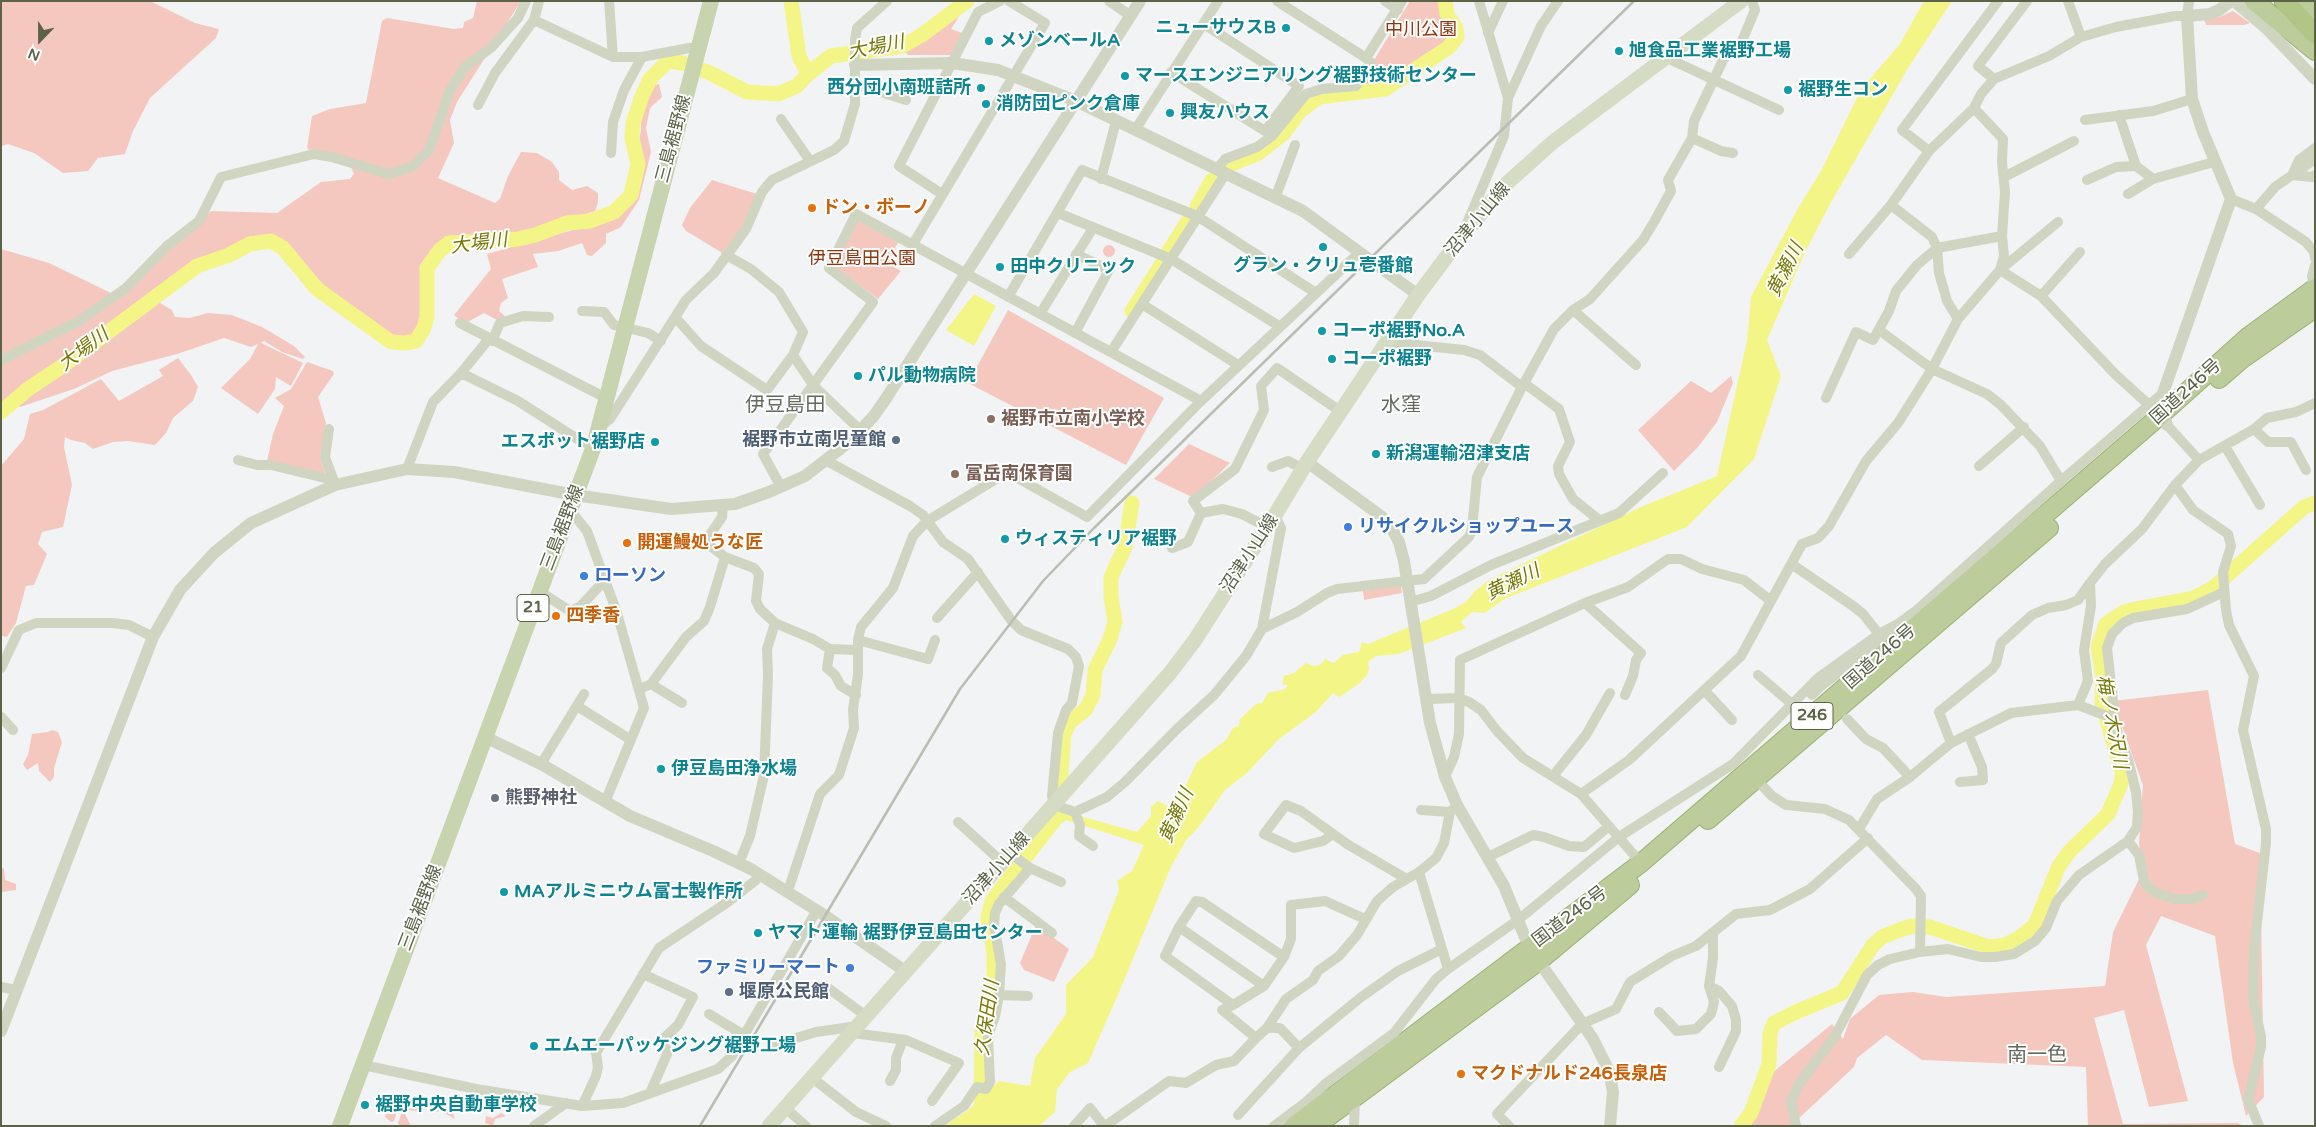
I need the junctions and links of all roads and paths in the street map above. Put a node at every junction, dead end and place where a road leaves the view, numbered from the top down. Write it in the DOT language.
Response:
graph roads {
  1 [pos="526,1"];
  2 [pos="539,1"];
  3 [pos="609,1"];
  4 [pos="711,1"];
  5 [pos="887,1"];
  6 [pos="1000,1"];
  7 [pos="1009,1"];
  8 [pos="1109,1"];
  9 [pos="1140,1"];
  10 [pos="1218,1"];
  11 [pos="1277,1"];
  12 [pos="1385,1"];
  13 [pos="1479,1"];
  14 [pos="1503,1"];
  15 [pos="1558,1"];
  16 [pos="1741,1"];
  17 [pos="1752,1"];
  18 [pos="1998,1"];
  19 [pos="2011,1"];
  20 [pos="2068,1"];
  21 [pos="2189,1"];
  22 [pos="2232,1"];
  23 [pos="2254,1"];
  24 [pos="2284,1"];
  25 [pos="2291,1"];
  26 [pos="2302,1"];
  27 [pos="1400,5"];
  28 [pos="2024,5"];
  29 [pos="1131,16"];
  30 [pos="2188,16"];
  31 [pos="2315,18"];
  32 [pos="534,20"];
  33 [pos="1204,24"];
  34 [pos="2315,27"];
  35 [pos="1488,33"];
  36 [pos="2315,34"];
  37 [pos="2081,37"];
  38 [pos="698,50"];
  39 [pos="2315,51"];
  40 [pos="613,57"];
  41 [pos="642,57"];
  42 [pos="1366,58"];
  43 [pos="1667,58"];
  44 [pos="952,63"];
  45 [pos="854,65"];
  46 [pos="1171,72"];
  47 [pos="1013,76"];
  48 [pos="1714,79"];
  49 [pos="2315,79"];
  50 [pos="1994,80"];
  51 [pos="855,84"];
  52 [pos="1508,98"];
  53 [pos="2192,99"];
  54 [pos="906,100"];
  55 [pos="1076,102"];
  56 [pos="478,105"];
  57 [pos="1974,108"];
  58 [pos="1779,110"];
  59 [pos="2119,116"];
  60 [pos="781,119"];
  61 [pos="2085,120"];
  62 [pos="1116,121"];
  63 [pos="1135,130"];
  64 [pos="1268,134"];
  65 [pos="1692,138"];
  66 [pos="2074,141"];
  67 [pos="1295,145"];
  68 [pos="2315,148"];
  69 [pos="1930,151"];
  70 [pos="611,153"];
  71 [pos="1733,153"];
  72 [pos="2315,159"];
  73 [pos="810,161"];
  74 [pos="2214,162"];
  75 [pos="2136,166"];
  76 [pos="1221,171"];
  77 [pos="2292,175"];
  78 [pos="2315,175"];
  79 [pos="2004,177"];
  80 [pos="1101,179"];
  81 [pos="2153,179"];
  82 [pos="2087,180"];
  83 [pos="942,194"];
  84 [pos="2128,194"];
  85 [pos="1276,196"];
  86 [pos="2231,199"];
  87 [pos="1891,205"];
  88 [pos="2256,209"];
  89 [pos="1058,213"];
  90 [pos="1197,216"];
  91 [pos="2058,222"];
  92 [pos="1093,228"];
  93 [pos="1462,236"];
  94 [pos="2002,236"];
  95 [pos="913,244"];
  96 [pos="1937,248"];
  97 [pos="1360,252"];
  98 [pos="2080,252"];
  99 [pos="1076,254"];
  100 [pos="1849,254"];
  101 [pos="726,256"];
  102 [pos="2315,258"];
  103 [pos="1171,259"];
  104 [pos="2315,265"];
  105 [pos="2000,270"];
  106 [pos="966,274"];
  107 [pos="2314,288"];
  108 [pos="1316,293"];
  109 [pos="1418,295"];
  110 [pos="2041,296"];
  111 [pos="1008,297"];
  112 [pos="1142,304"];
  113 [pos="2315,308"];
  114 [pos="1573,310"];
  115 [pos="582,311"];
  116 [pos="1040,314"];
  117 [pos="549,317"];
  118 [pos="676,318"];
  119 [pos="1958,319"];
  120 [pos="460,323"];
  121 [pos="1279,326"];
  122 [pos="624,328"];
  123 [pos="1879,330"];
  124 [pos="1075,333"];
  125 [pos="490,340"];
  126 [pos="661,341"];
  127 [pos="1387,342"];
  128 [pos="1111,352"];
  129 [pos="793,355"];
  130 [pos="1,360"];
  131 [pos="1238,365"];
  132 [pos="1636,365"];
  133 [pos="1932,369"];
  134 [pos="461,373"];
  135 [pos="813,384"];
  136 [pos="1523,385"];
  137 [pos="606,398"];
  138 [pos="1826,398"];
  139 [pos="1201,401"];
  140 [pos="2315,403"];
  141 [pos="1340,411"];
  142 [pos="2159,415"];
  143 [pos="2024,427"];
  144 [pos="329,429"];
  145 [pos="2254,429"];
  146 [pos="860,430"];
  147 [pos="595,438"];
  148 [pos="2225,446"];
  149 [pos="238,460"];
  150 [pos="2200,460"];
  151 [pos="827,461"];
  152 [pos="1305,466"];
  153 [pos="1979,466"];
  154 [pos="1272,467"];
  155 [pos="407,470"];
  156 [pos="2306,470"];
  157 [pos="1663,474"];
  158 [pos="2061,481"];
  159 [pos="334,483"];
  160 [pos="2175,485"];
  161 [pos="781,487"];
  162 [pos="572,502"];
  163 [pos="2260,505"];
  164 [pos="723,506"];
  165 [pos="1200,513"];
  166 [pos="1599,520"];
  167 [pos="927,521"];
  168 [pos="1271,521"];
  169 [pos="1172,548"];
  170 [pos="725,557"];
  171 [pos="1793,565"];
  172 [pos="978,572"];
  173 [pos="605,580"];
  174 [pos="1407,583"];
  175 [pos="2090,584"];
  176 [pos="2224,590"];
  177 [pos="539,591"];
  178 [pos="1771,601"];
  179 [pos="1585,603"];
  180 [pos="1411,604"];
  181 [pos="937,618"];
  182 [pos="775,623"];
  183 [pos="1898,624"];
  184 [pos="1262,629"];
  185 [pos="1879,634"];
  186 [pos="153,637"];
  187 [pos="935,640"];
  188 [pos="857,645"];
  189 [pos="830,649"];
  190 [pos="1,668"];
  191 [pos="1758,675"];
  192 [pos="651,684"];
  193 [pos="640,689"];
  194 [pos="1704,691"];
  195 [pos="1610,693"];
  196 [pos="584,694"];
  197 [pos="856,695"];
  198 [pos="1625,695"];
  199 [pos="1459,698"];
  200 [pos="1427,699"];
  201 [pos="682,703"];
  202 [pos="1792,705"];
  203 [pos="576,706"];
  204 [pos="2078,706"];
  205 [pos="1,717"];
  206 [pos="2114,718"];
  207 [pos="1847,719"];
  208 [pos="1732,720"];
  209 [pos="13,730"];
  210 [pos="1968,734"];
  211 [pos="485,737"];
  212 [pos="631,740"];
  213 [pos="1951,743"];
  214 [pos="1746,752"];
  215 [pos="541,764"];
  216 [pos="1053,773"];
  217 [pos="1553,776"];
  218 [pos="1445,777"];
  219 [pos="1910,777"];
  220 [pos="1758,780"];
  221 [pos="1070,782"];
  222 [pos="1960,782"];
  223 [pos="1581,794"];
  224 [pos="605,802"];
  225 [pos="1054,805"];
  226 [pos="1454,808"];
  227 [pos="1421,810"];
  228 [pos="1075,813"];
  229 [pos="958,822"];
  230 [pos="1608,827"];
  231 [pos="1859,829"];
  232 [pos="1333,834"];
  233 [pos="1619,837"];
  234 [pos="1868,838"];
  235 [pos="2128,841"];
  236 [pos="1093,846"];
  237 [pos="1488,857"];
  238 [pos="1017,862"];
  239 [pos="739,863"];
  240 [pos="1641,863"];
  241 [pos="1420,872"];
  242 [pos="760,875"];
  243 [pos="1405,878"];
  244 [pos="1061,882"];
  245 [pos="788,891"];
  246 [pos="2203,895"];
  247 [pos="1004,897"];
  248 [pos="817,910"];
  249 [pos="1365,920"];
  250 [pos="1518,920"];
  251 [pos="1179,927"];
  252 [pos="1052,933"];
  253 [pos="1713,934"];
  254 [pos="1442,949"];
  255 [pos="1920,952"];
  256 [pos="1534,954"];
  257 [pos="1284,957"];
  258 [pos="1448,969"];
  259 [pos="905,971"];
  260 [pos="643,974"];
  261 [pos="824,985"];
  262 [pos="1264,986"];
  263 [pos="1709,986"];
  264 [pos="1,987"];
  265 [pos="17,990"];
  266 [pos="999,995"];
  267 [pos="1028,996"];
  268 [pos="1233,1005"];
  269 [pos="1659,1012"];
  270 [pos="709,1014"];
  271 [pos="1582,1024"];
  272 [pos="859,1025"];
  273 [pos="1267,1028"];
  274 [pos="1,1031"];
  275 [pos="744,1035"];
  276 [pos="1256,1038"];
  277 [pos="903,1040"];
  278 [pos="773,1045"];
  279 [pos="1299,1048"];
  280 [pos="363,1064"];
  281 [pos="1719,1066"];
  282 [pos="811,1077"];
  283 [pos="1356,1079"];
  284 [pos="890,1081"];
  285 [pos="650,1094"];
  286 [pos="1355,1097"];
  287 [pos="932,1101"];
  288 [pos="566,1103"];
  289 [pos="582,1106"];
  290 [pos="785,1108"];
  291 [pos="1238,1115"];
  292 [pos="340,1126"];
  293 [pos="534,1126"];
  294 [pos="769,1126"];
  295 [pos="806,1126"];
  296 [pos="886,1126"];
  297 [pos="935,1126"];
  298 [pos="1074,1126"];
  299 [pos="1105,1126"];
  300 [pos="1274,1126"];
  301 [pos="1294,1126"];
  302 [pos="1316,1126"];
  303 [pos="1354,1126"];
  304 [pos="1509,1126"];
  305 [pos="1610,1126"];
  306 [pos="1796,1126"];
  307 [pos="2259,1126"];
  1 -- 130 [label="street"];
  2 -- 32 [label="street"];
  3 -- 40 [label="street"];
  4 -- 38 [label="main road, 三島裾野線 / 21"];
  5 -- 45 [label="street"];
  6 -- 44 [label="street"];
  7 -- 47 [label="street"];
  8 -- 29 [label="street"];
  9 -- 29 [label="street"];
  10 -- 33 [label="street"];
  11 -- 42 [label="street"];
  12 -- 27 [label="street"];
  13 -- 35 [label="street"];
  14 -- 35 [label="street"];
  15 -- 52 [label="street"];
  16 -- 43 [label="main road, 沼津小山線"];
  17 -- 48 [label="street"];
  18 -- 69 [label="street"];
  19 -- 28 [label="street"];
  20 -- 37 [label="street"];
  21 -- 30 [label="street"];
  22 -- 30 [label="street"];
  22 -- 49 [label="street"];
  23 -- 39 [label="highway"];
  24 -- 36 [label="highway"];
  25 -- 34 [label="highway"];
  26 -- 31 [label="highway"];
  27 -- 42 [label="street"];
  28 -- 50 [label="street"];
  29 -- 55 [label="street"];
  30 -- 37 [label="street"];
  30 -- 53 [label="street"];
  32 -- 40 [label="street"];
  32 -- 56 [label="street"];
  33 -- 46 [label="street"];
  33 -- 64 [label="street"];
  35 -- 52 [label="street"];
  37 -- 50 [label="street"];
  38 -- 41 [label="street"];
  38 -- 122 [label="main road, 三島裾野線 / 21"];
  40 -- 41 [label="street"];
  41 -- 70 [label="street"];
  42 -- 64 [label="street"];
  43 -- 48 [label="street"];
  43 -- 93 [label="main road, 沼津小山線"];
  44 -- 45 [label="street"];
  44 -- 47 [label="street"];
  44 -- 83 [label="street"];
  45 -- 51 [label="street"];
  46 -- 63 [label="street"];
  46 -- 64 [label="street"];
  47 -- 55 [label="street"];
  47 -- 83 [label="street"];
  48 -- 58 [label="street"];
  48 -- 65 [label="street"];
  50 -- 57 [label="street"];
  51 -- 54 [label="street"];
  51 -- 73 [label="street"];
  52 -- 93 [label="street"];
  53 -- 59 [label="street"];
  53 -- 74 [label="street"];
  55 -- 62 [label="street"];
  55 -- 106 [label="street"];
  57 -- 69 [label="street"];
  57 -- 79 [label="street"];
  59 -- 61 [label="street"];
  59 -- 75 [label="street"];
  60 -- 73 [label="street"];
  62 -- 63 [label="street"];
  62 -- 80 [label="street"];
  63 -- 76 [label="street"];
  64 -- 76 [label="street"];
  65 -- 71 [label="street"];
  65 -- 114 [label="street"];
  66 -- 79 [label="street"];
  67 -- 85 [label="street"];
  68 -- 77 [label="street"];
  69 -- 87 [label="street"];
  72 -- 77 [label="street"];
  73 -- 101 [label="street"];
  74 -- 81 [label="street"];
  74 -- 86 [label="street"];
  75 -- 81 [label="street"];
  75 -- 82 [label="street"];
  76 -- 85 [label="street"];
  76 -- 90 [label="street"];
  77 -- 78 [label="street"];
  77 -- 88 [label="street"];
  79 -- 94 [label="street"];
  80 -- 89 [label="street"];
  80 -- 90 [label="street"];
  81 -- 84 [label="street"];
  83 -- 95 [label="street"];
  85 -- 97 [label="street"];
  86 -- 88 [label="street"];
  86 -- 142 [label="street"];
  87 -- 96 [label="street"];
  87 -- 100 [label="street"];
  88 -- 102 [label="street"];
  89 -- 92 [label="street"];
  89 -- 111 [label="street"];
  90 -- 103 [label="street"];
  90 -- 108 [label="street"];
  91 -- 105 [label="street"];
  92 -- 99 [label="street"];
  92 -- 103 [label="street"];
  93 -- 109 [label="main road, 沼津小山線"];
  94 -- 96 [label="street"];
  94 -- 105 [label="street"];
  95 -- 106 [label="street"];
  95 -- 135 [label="street"];
  96 -- 119 [label="street"];
  96 -- 123 [label="street"];
  97 -- 108 [label="street"];
  97 -- 109 [label="street"];
  98 -- 110 [label="street"];
  99 -- 116 [label="street"];
  99 -- 124 [label="street"];
  101 -- 118 [label="street"];
  101 -- 129 [label="street"];
  103 -- 112 [label="street"];
  103 -- 121 [label="street"];
  104 -- 107 [label="street"];
  105 -- 110 [label="street"];
  105 -- 119 [label="street"];
  106 -- 111 [label="street"];
  106 -- 146 [label="street"];
  107 -- 142 [label="highway, 国道246号 / 246"];
  108 -- 121 [label="street"];
  109 -- 127 [label="main road, 沼津小山線"];
  110 -- 142 [label="street"];
  111 -- 116 [label="street"];
  112 -- 128 [label="street"];
  112 -- 131 [label="street"];
  113 -- 142 [label="highway, 国道246号 / 246"];
  114 -- 132 [label="street"];
  114 -- 136 [label="street"];
  115 -- 122 [label="street"];
  116 -- 124 [label="street"];
  117 -- 125 [label="street"];
  118 -- 126 [label="street"];
  118 -- 129 [label="street"];
  119 -- 133 [label="street"];
  120 -- 125 [label="street"];
  121 -- 131 [label="street"];
  122 -- 126 [label="street"];
  122 -- 137 [label="main road, 三島裾野線 / 21"];
  123 -- 133 [label="street"];
  123 -- 138 [label="street"];
  124 -- 128 [label="street"];
  125 -- 134 [label="street"];
  125 -- 137 [label="street"];
  126 -- 147 [label="street"];
  127 -- 136 [label="street"];
  127 -- 141 [label="main road, 沼津小山線"];
  128 -- 139 [label="street"];
  129 -- 135 [label="street"];
  131 -- 139 [label="street"];
  133 -- 143 [label="street"];
  133 -- 171 [label="street"];
  134 -- 147 [label="street"];
  134 -- 155 [label="street"];
  135 -- 146 [label="street"];
  135 -- 161 [label="street"];
  136 -- 166 [label="street"];
  136 -- 174 [label="street"];
  137 -- 147 [label="main road, 三島裾野線 / 21"];
  139 -- 167 [label="street"];
  140 -- 145 [label="street"];
  141 -- 152 [label="main road, 沼津小山線"];
  141 -- 165 [label="street"];
  142 -- 150 [label="street"];
  142 -- 158 [label="street"];
  142 -- 220 [label="highway, 国道246号 / 246"];
  142 -- 240 [label="highway, 国道246号 / 246"];
  143 -- 153 [label="street"];
  143 -- 158 [label="street"];
  144 -- 159 [label="street"];
  145 -- 148 [label="street"];
  145 -- 156 [label="street"];
  146 -- 151 [label="street"];
  147 -- 162 [label="main road, 三島裾野線 / 21"];
  148 -- 150 [label="street"];
  148 -- 163 [label="street"];
  149 -- 159 [label="street"];
  150 -- 160 [label="street"];
  151 -- 161 [label="street"];
  151 -- 167 [label="street"];
  152 -- 154 [label="street"];
  152 -- 168 [label="main road, 沼津小山線"];
  152 -- 174 [label="street"];
  155 -- 159 [label="street"];
  155 -- 162 [label="street"];
  157 -- 166 [label="street"];
  158 -- 183 [label="street"];
  159 -- 186 [label="street"];
  160 -- 175 [label="street"];
  160 -- 176 [label="street"];
  161 -- 164 [label="street"];
  162 -- 164 [label="street"];
  162 -- 173 [label="street"];
  162 -- 177 [label="main road, 三島裾野線 / 21"];
  164 -- 170 [label="street"];
  165 -- 168 [label="street"];
  165 -- 169 [label="street"];
  166 -- 180 [label="street"];
  167 -- 172 [label="street"];
  167 -- 188 [label="street"];
  168 -- 184 [label="street"];
  168 -- 221 [label="main road, 沼津小山線"];
  170 -- 182 [label="street"];
  170 -- 192 [label="street"];
  171 -- 178 [label="street"];
  171 -- 185 [label="street"];
  172 -- 181 [label="street"];
  172 -- 216 [label="street"];
  173 -- 177 [label="street"];
  173 -- 193 [label="street"];
  174 -- 180 [label="street"];
  174 -- 184 [label="street"];
  175 -- 204 [label="street"];
  175 -- 213 [label="street"];
  176 -- 206 [label="street"];
  176 -- 307 [label="street"];
  177 -- 211 [label="main road, 三島裾野線 / 21"];
  178 -- 179 [label="street"];
  178 -- 194 [label="street"];
  179 -- 198 [label="street"];
  179 -- 199 [label="street"];
  180 -- 200 [label="street"];
  182 -- 189 [label="street"];
  182 -- 239 [label="street"];
  183 -- 185 [label="street"];
  183 -- 214 [label="street"];
  184 -- 228 [label="street"];
  185 -- 202 [label="street"];
  186 -- 190 [label="street"];
  186 -- 265 [label="street"];
  187 -- 188 [label="street"];
  188 -- 189 [label="street"];
  188 -- 197 [label="street"];
  189 -- 197 [label="street"];
  191 -- 202 [label="street"];
  192 -- 193 [label="street"];
  192 -- 201 [label="street"];
  193 -- 212 [label="street"];
  194 -- 208 [label="street"];
  194 -- 223 [label="street"];
  195 -- 217 [label="street"];
  196 -- 203 [label="street"];
  197 -- 245 [label="street"];
  199 -- 200 [label="street"];
  199 -- 217 [label="street"];
  199 -- 218 [label="street"];
  200 -- 218 [label="street"];
  202 -- 214 [label="street"];
  203 -- 212 [label="street"];
  203 -- 215 [label="street"];
  204 -- 206 [label="street"];
  204 -- 210 [label="street"];
  205 -- 209 [label="street"];
  206 -- 235 [label="street"];
  207 -- 219 [label="street"];
  210 -- 213 [label="street"];
  210 -- 222 [label="street"];
  211 -- 215 [label="street"];
  211 -- 280 [label="main road, 三島裾野線 / 21"];
  212 -- 224 [label="street"];
  213 -- 219 [label="street"];
  214 -- 233 [label="street"];
  215 -- 224 [label="street"];
  216 -- 221 [label="street"];
  216 -- 225 [label="street"];
  217 -- 223 [label="street"];
  218 -- 226 [label="street"];
  219 -- 231 [label="street"];
  220 -- 231 [label="street"];
  220 -- 256 [label="highway, 国道246号 / 246"];
  221 -- 225 [label="main road, 沼津小山線"];
  223 -- 230 [label="street"];
  224 -- 239 [label="street"];
  225 -- 228 [label="street"];
  225 -- 238 [label="main road, 沼津小山線"];
  226 -- 227 [label="street"];
  226 -- 237 [label="street"];
  226 -- 241 [label="street"];
  228 -- 236 [label="street"];
  229 -- 238 [label="street"];
  230 -- 233 [label="street"];
  230 -- 237 [label="street"];
  231 -- 234 [label="street"];
  232 -- 232 [label="street"];
  232 -- 243 [label="street"];
  233 -- 240 [label="street"];
  233 -- 250 [label="street"];
  234 -- 253 [label="street"];
  234 -- 255 [label="street"];
  235 -- 246 [label="street"];
  235 -- 255 [label="street"];
  237 -- 250 [label="street"];
  238 -- 244 [label="street"];
  238 -- 247 [label="street"];
  238 -- 259 [label="main road, 沼津小山線"];
  239 -- 242 [label="street"];
  240 -- 256 [label="highway, 国道246号 / 246"];
  241 -- 243 [label="street"];
  241 -- 254 [label="street"];
  242 -- 245 [label="street"];
  242 -- 260 [label="street"];
  243 -- 249 [label="street"];
  245 -- 248 [label="street"];
  247 -- 252 [label="street"];
  247 -- 266 [label="street"];
  248 -- 259 [label="street"];
  248 -- 275 [label="street"];
  249 -- 257 [label="street"];
  249 -- 273 [label="street"];
  250 -- 256 [label="street"];
  250 -- 258 [label="street"];
  251 -- 257 [label="street"];
  251 -- 262 [label="street"];
  251 -- 268 [label="street"];
  253 -- 263 [label="street"];
  253 -- 271 [label="street"];
  254 -- 258 [label="street"];
  254 -- 279 [label="street"];
  255 -- 306 [label="street"];
  256 -- 271 [label="street"];
  256 -- 283 [label="highway, 国道246号 / 246"];
  256 -- 286 [label="highway, 国道246号 / 246"];
  257 -- 262 [label="street"];
  258 -- 300 [label="street"];
  259 -- 272 [label="main road, 沼津小山線"];
  260 -- 285 [label="street"];
  260 -- 289 [label="street"];
  261 -- 272 [label="street"];
  262 -- 268 [label="street"];
  263 -- 269 [label="street"];
  263 -- 281 [label="street"];
  264 -- 265 [label="street"];
  265 -- 274 [label="street"];
  266 -- 267 [label="street"];
  266 -- 297 [label="street"];
  268 -- 276 [label="street"];
  270 -- 275 [label="street"];
  271 -- 304 [label="street"];
  271 -- 305 [label="street"];
  272 -- 277 [label="street"];
  272 -- 278 [label="street"];
  272 -- 282 [label="main road, 沼津小山線"];
  273 -- 276 [label="street"];
  273 -- 279 [label="street"];
  275 -- 285 [label="street"];
  276 -- 299 [label="street"];
  277 -- 284 [label="street"];
  277 -- 287 [label="street"];
  279 -- 291 [label="street"];
  280 -- 288 [label="street"];
  280 -- 292 [label="main road, 三島裾野線 / 21"];
  282 -- 290 [label="main road, 沼津小山線"];
  282 -- 296 [label="street"];
  283 -- 286 [label="street"];
  283 -- 301 [label="highway, 国道246号 / 246"];
  285 -- 289 [label="street"];
  286 -- 302 [label="highway, 国道246号 / 246"];
  286 -- 303 [label="street"];
  288 -- 289 [label="street"];
  288 -- 293 [label="street"];
  290 -- 294 [label="main road, 沼津小山線"];
  290 -- 295 [label="street"];
  298 -- 299 [label="street"];
}
